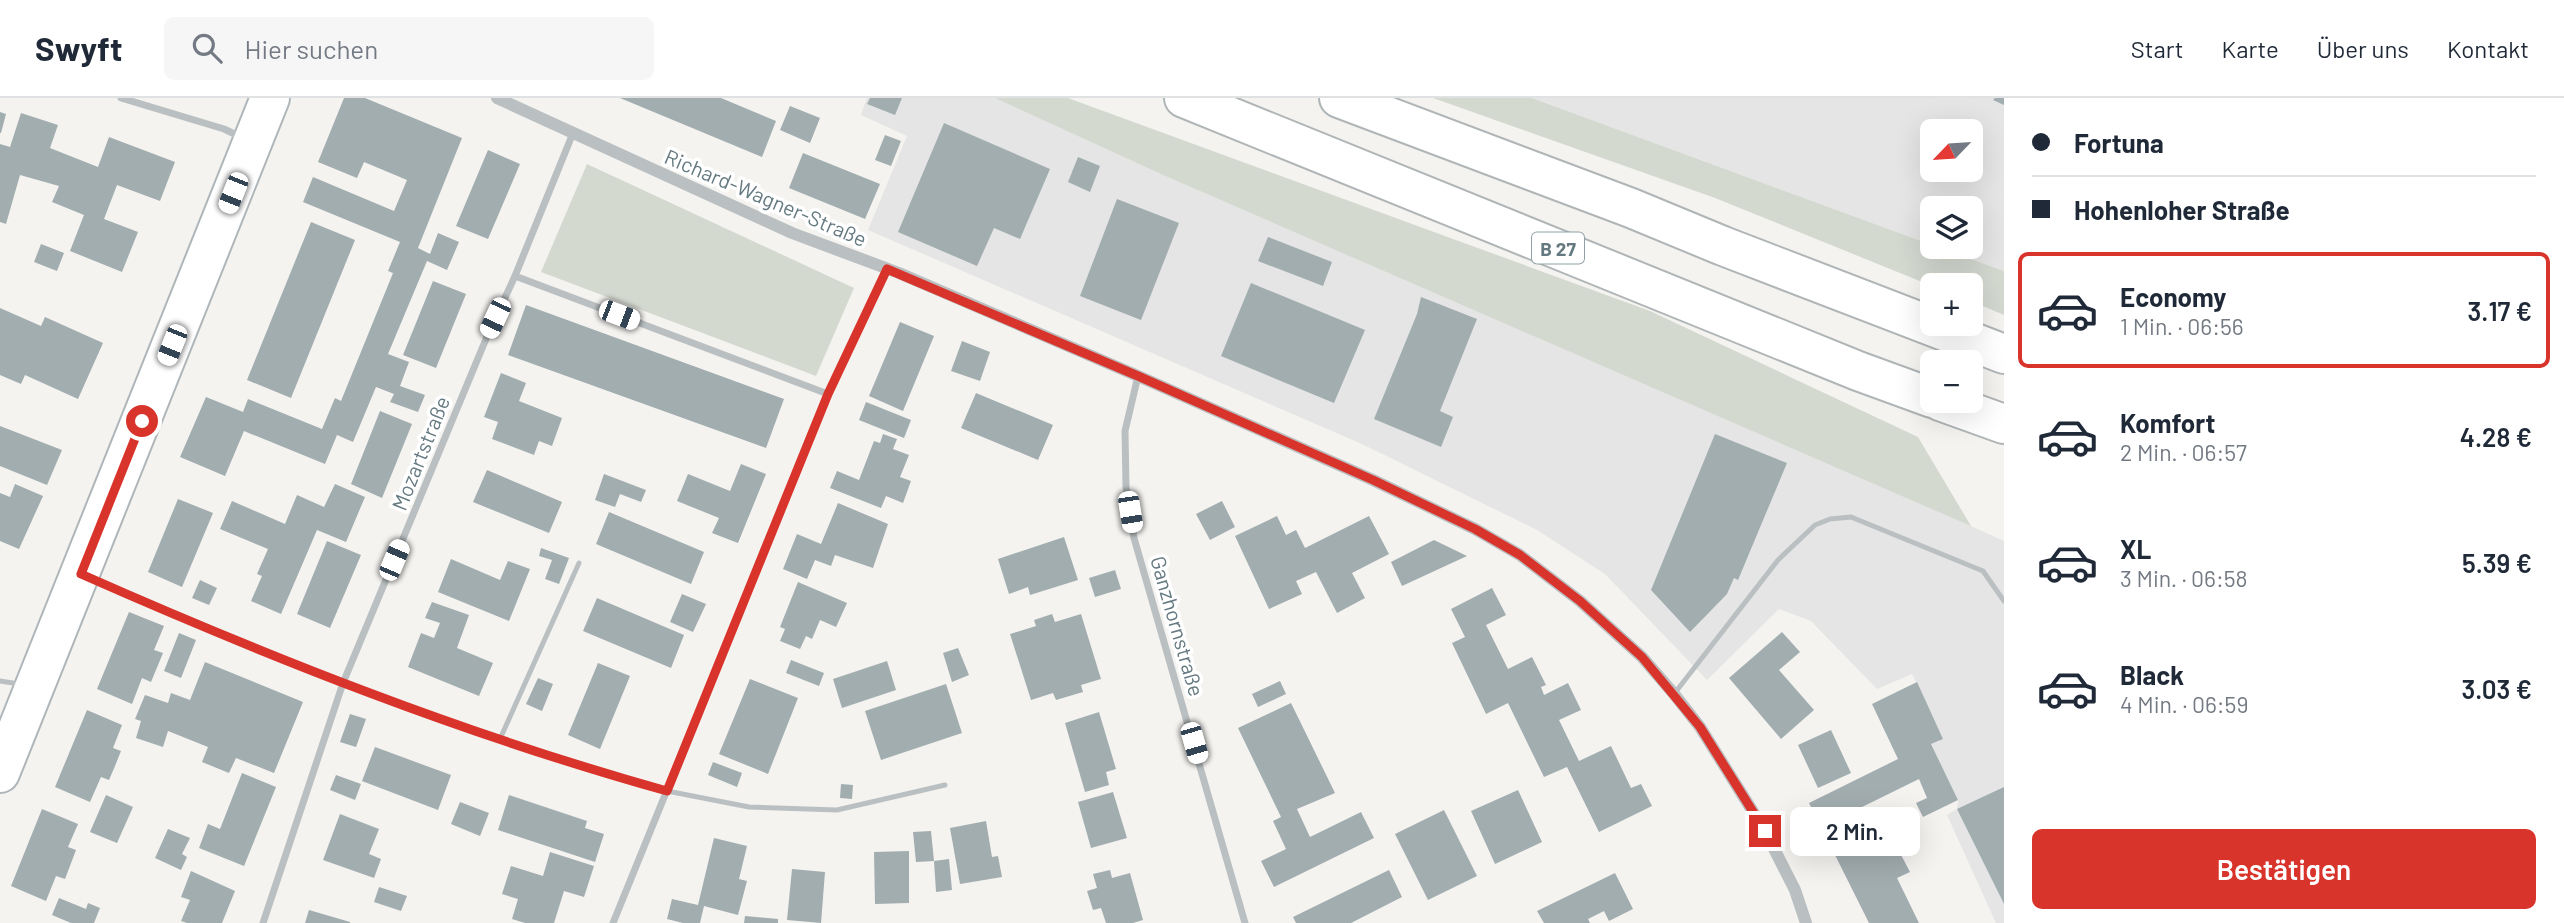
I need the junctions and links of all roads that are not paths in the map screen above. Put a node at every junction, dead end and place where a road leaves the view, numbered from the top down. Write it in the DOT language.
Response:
graph roads {
  1 [pos="121,98"];
  2 [pos="270,98"];
  3 [pos="497,98"];
  4 [pos="1185,98"];
  5 [pos="1339,98"];
  6 [pos="573,133"];
  7 [pos="254,142"];
  8 [pos="887,269"];
  9 [pos="515,276"];
  10 [pos="2004,354"];
  11 [pos="1138,376"];
  12 [pos="828,394"];
  13 [pos="1920,394"];
  14 [pos="1973,413"];
  15 [pos="2004,424"];
  16 [pos="579,563"];
  17 [pos="81,574"];
  18 [pos="2004,601"];
  19 [pos="343,683"];
  20 [pos="18,684"];
  21 [pos="1674,694"];
  22 [pos="500,739"];
  23 [pos="0,773"];
  24 [pos="945,785"];
  25 [pos="667,791"];
  26 [pos="263,923"];
  27 [pos="613,923"];
  28 [pos="1245,923"];
  29 [pos="1806,923"];
  1 -- 7 [label="street"];
  2 -- 7 [label="main road"];
  3 -- 6 [label="street, Richard-Wagner-Straße"];
  4 -- 13 [label="main road, B 27"];
  5 -- 10 [label="main road"];
  6 -- 8 [label="street, Richard-Wagner-Straße"];
  6 -- 9 [label="street, Mozartstraße"];
  7 -- 17 [label="main road"];
  8 -- 11 [label="street, Richard-Wagner-Straße"];
  8 -- 12 [label="street"];
  9 -- 12 [label="street"];
  9 -- 19 [label="street, Mozartstraße"];
  11 -- 21 [label="street, Richard-Wagner-Straße"];
  11 -- 28 [label="street, Ganzhornstraße"];
  12 -- 25 [label="street"];
  14 -- 15 [label="main road"];
  16 -- 22 [label="lane"];
  17 -- 19 [label="lane"];
  17 -- 20 [label="main road"];
  18 -- 21 [label="lane"];
  19 -- 22 [label="lane"];
  19 -- 26 [label="street, Mozartstraße"];
  20 -- 23 [label="main road"];
  21 -- 29 [label="street, Richard-Wagner-Straße"];
  22 -- 25 [label="lane"];
  24 -- 25 [label="lane"];
  25 -- 27 [label="street"];
}
